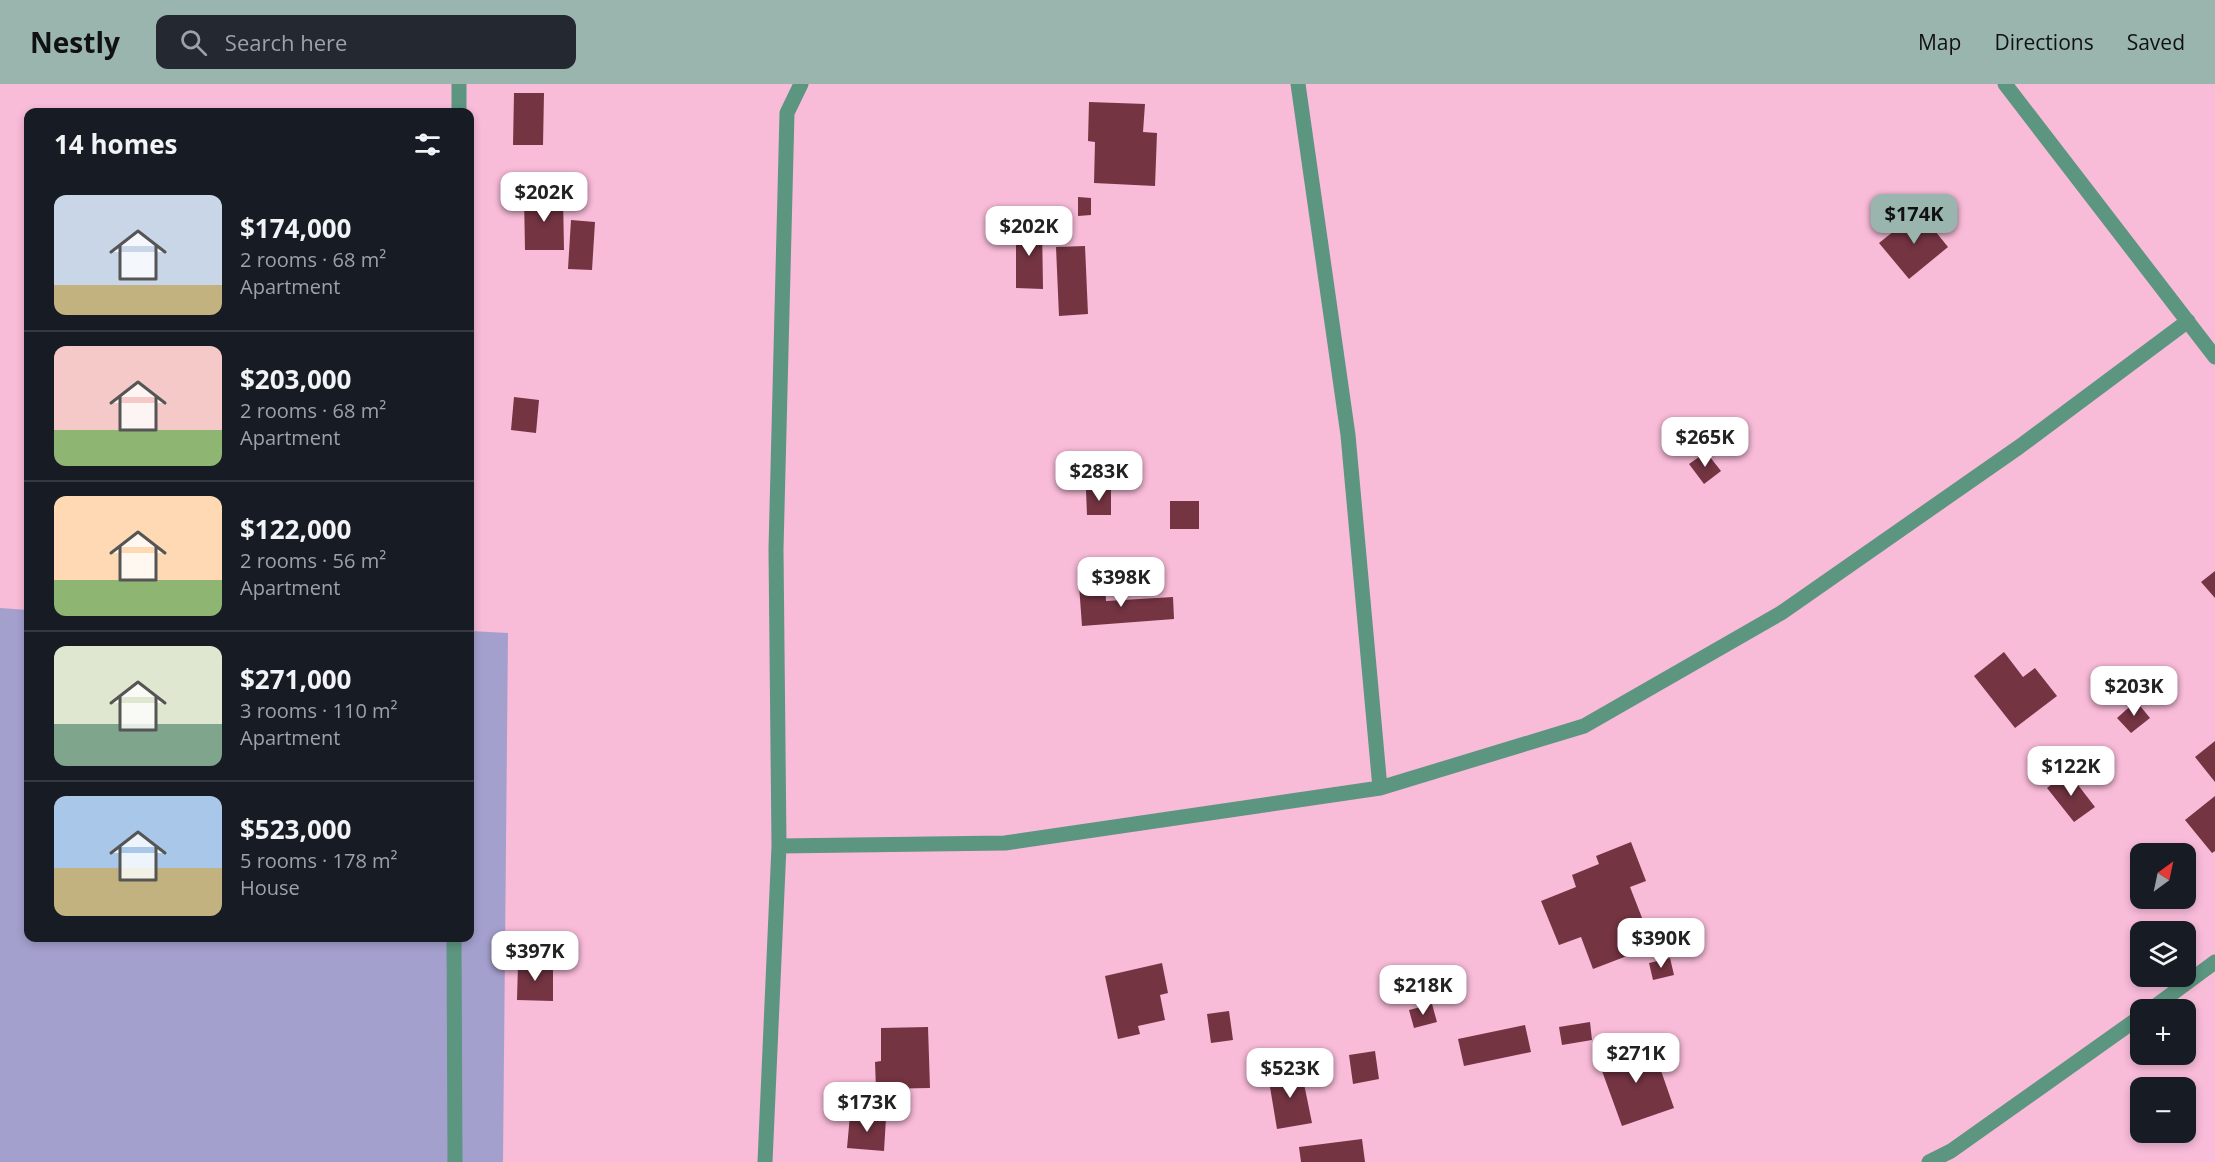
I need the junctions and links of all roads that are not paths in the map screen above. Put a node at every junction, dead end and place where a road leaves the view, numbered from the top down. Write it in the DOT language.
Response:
graph roads {
  1 [pos="459,84"];
  2 [pos="801,84"];
  3 [pos="1298,84"];
  4 [pos="2005,84"];
  5 [pos="459,108"];
  6 [pos="2188,321"];
  7 [pos="2215,357"];
  8 [pos="1380,788"];
  9 [pos="779,846"];
  10 [pos="454,942"];
  11 [pos="2215,963"];
  12 [pos="2165,999"];
  13 [pos="2130,1024"];
  14 [pos="455,1162"];
  15 [pos="765,1162"];
  16 [pos="1929,1162"];
  1 -- 5 [label="street"];
  2 -- 9 [label="street"];
  3 -- 8 [label="street"];
  4 -- 6 [label="street"];
  6 -- 7 [label="street"];
  6 -- 8 [label="street"];
  8 -- 9 [label="street"];
  9 -- 15 [label="street"];
  10 -- 14 [label="street"];
  11 -- 12 [label="street"];
  13 -- 16 [label="street"];
}
